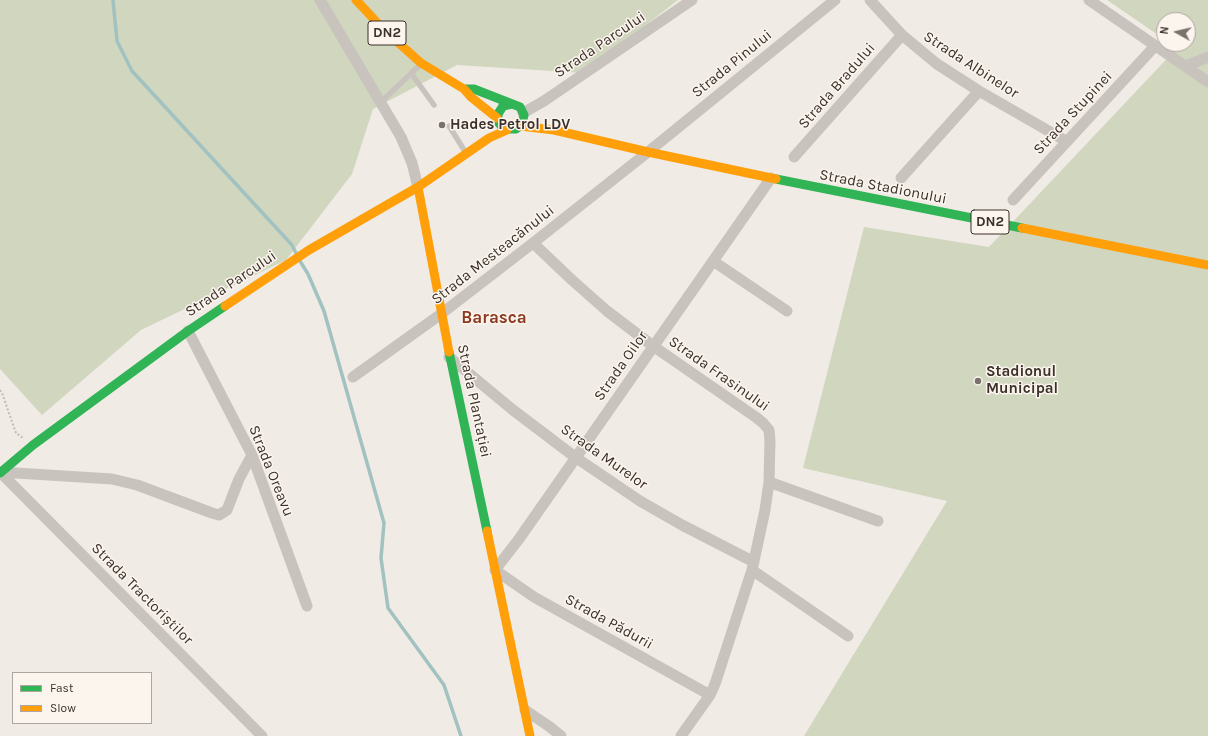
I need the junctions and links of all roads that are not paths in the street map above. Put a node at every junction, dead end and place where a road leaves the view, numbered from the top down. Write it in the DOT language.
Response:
graph roads {
  1 [pos="320,0"];
  2 [pos="356,0"];
  3 [pos="692,0"];
  4 [pos="836,0"];
  5 [pos="870,0"];
  6 [pos="1089,0"];
  7 [pos="902,35"];
  8 [pos="1155,46"];
  9 [pos="1208,57"];
  10 [pos="421,63"];
  11 [pos="1185,66"];
  12 [pos="411,73"];
  13 [pos="1208,82"];
  14 [pos="464,89"];
  15 [pos="979,91"];
  16 [pos="381,102"];
  17 [pos="512,104"];
  18 [pos="434,105"];
  19 [pos="523,114"];
  20 [pos="498,120"];
  21 [pos="449,126"];
  22 [pos="520,126"];
  23 [pos="507,130"];
  24 [pos="554,130"];
  25 [pos="489,138"];
  26 [pos="1066,141"];
  27 [pos="648,152"];
  28 [pos="467,154"];
  29 [pos="794,157"];
  30 [pos="771,178"];
  31 [pos="901,178"];
  32 [pos="418,187"];
  33 [pos="1013,200"];
  34 [pos="533,243"];
  35 [pos="713,261"];
  36 [pos="1208,264"];
  37 [pos="787,311"];
  38 [pos="441,314"];
  39 [pos="188,331"];
  40 [pos="653,346"];
  41 [pos="449,357"];
  42 [pos="353,377"];
  43 [pos="252,455"];
  44 [pos="575,457"];
  45 [pos="0,472"];
  46 [pos="769,482"];
  47 [pos="878,521"];
  48 [pos="753,566"];
  49 [pos="495,570"];
  50 [pos="307,606"];
  51 [pos="848,636"];
  52 [pos="710,695"];
  53 [pos="525,710"];
  54 [pos="262,736"];
  55 [pos="530,736"];
  56 [pos="561,736"];
  57 [pos="681,736"];
  1 -- 16 [label="street, Strada Plantației"];
  2 -- 10 [label="main road, DN2"];
  3 -- 19 [label="street, Strada Parcului"];
  4 -- 27 [label="street, Strada Pinului"];
  5 -- 7 [label="street, Strada Albinelor"];
  6 -- 8 [label="street"];
  7 -- 15 [label="street, Strada Albinelor"];
  7 -- 29 [label="street, Strada Bradului"];
  8 -- 11 [label="street"];
  8 -- 26 [label="street, Strada Stupinei"];
  9 -- 11 [label="street"];
  10 -- 12 [label="lane"];
  10 -- 14 [label="main road, DN2"];
  11 -- 13 [label="street"];
  12 -- 16 [label="lane"];
  12 -- 18 [label="lane"];
  14 -- 17 [label="main road, DN2"];
  14 -- 20 [label="main road, DN2"];
  15 -- 26 [label="street, Strada Albinelor"];
  15 -- 31 [label="street"];
  16 -- 32 [label="street, Strada Plantației"];
  17 -- 19 [label="main road, DN2"];
  17 -- 20 [label="main road"];
  19 -- 22 [label="main road"];
  19 -- 24 [label="main road, Strada Stadionului / DN2"];
  20 -- 23 [label="main road, DN2"];
  20 -- 25 [label="main road, Strada Parcului"];
  21 -- 28 [label="lane"];
  22 -- 23 [label="main road, DN2"];
  22 -- 24 [label="main road, Strada Stadionului / DN2"];
  23 -- 25 [label="main road, Strada Parcului"];
  24 -- 27 [label="main road, Strada Stadionului / DN2"];
  25 -- 28 [label="main road, Strada Parcului"];
  26 -- 33 [label="street, Strada Stupinei"];
  27 -- 30 [label="main road, Strada Stadionului / DN2"];
  27 -- 34 [label="street, Strada Mesteacănului"];
  28 -- 32 [label="main road, Strada Parcului"];
  30 -- 35 [label="street, Strada Oilor"];
  30 -- 36 [label="main road, Strada Stadionului / DN2"];
  32 -- 38 [label="main road, Strada Plantației"];
  32 -- 39 [label="main road, Strada Parcului"];
  34 -- 38 [label="street, Strada Mesteacănului"];
  34 -- 40 [label="street, Strada Frasinului"];
  35 -- 37 [label="street"];
  35 -- 40 [label="street, Strada Oilor"];
  38 -- 41 [label="main road, Strada Plantației"];
  38 -- 42 [label="street, Strada Mesteacănului"];
  39 -- 43 [label="street, Strada Oreavu"];
  39 -- 45 [label="main road, Strada Parcului"];
  40 -- 44 [label="street, Strada Oilor"];
  40 -- 46 [label="street, Strada Frasinului"];
  41 -- 44 [label="street, Strada Murelor"];
  41 -- 49 [label="main road, Strada Plantației"];
  43 -- 45 [label="street"];
  43 -- 50 [label="street, Strada Oreavu"];
  44 -- 48 [label="street, Strada Murelor"];
  44 -- 49 [label="street, Strada Oilor"];
  45 -- 54 [label="street, Strada Tractoriștilor"];
  46 -- 47 [label="street"];
  46 -- 48 [label="street, Strada Frasinului"];
  48 -- 51 [label="street, Strada Murelor"];
  48 -- 52 [label="street, Strada Frasinului"];
  49 -- 52 [label="street, Strada Pădurii"];
  49 -- 53 [label="main road, Strada Plantației"];
  52 -- 57 [label="street, Strada Frasinului"];
  53 -- 55 [label="main road, Strada Plantației"];
  53 -- 56 [label="street"];
}
